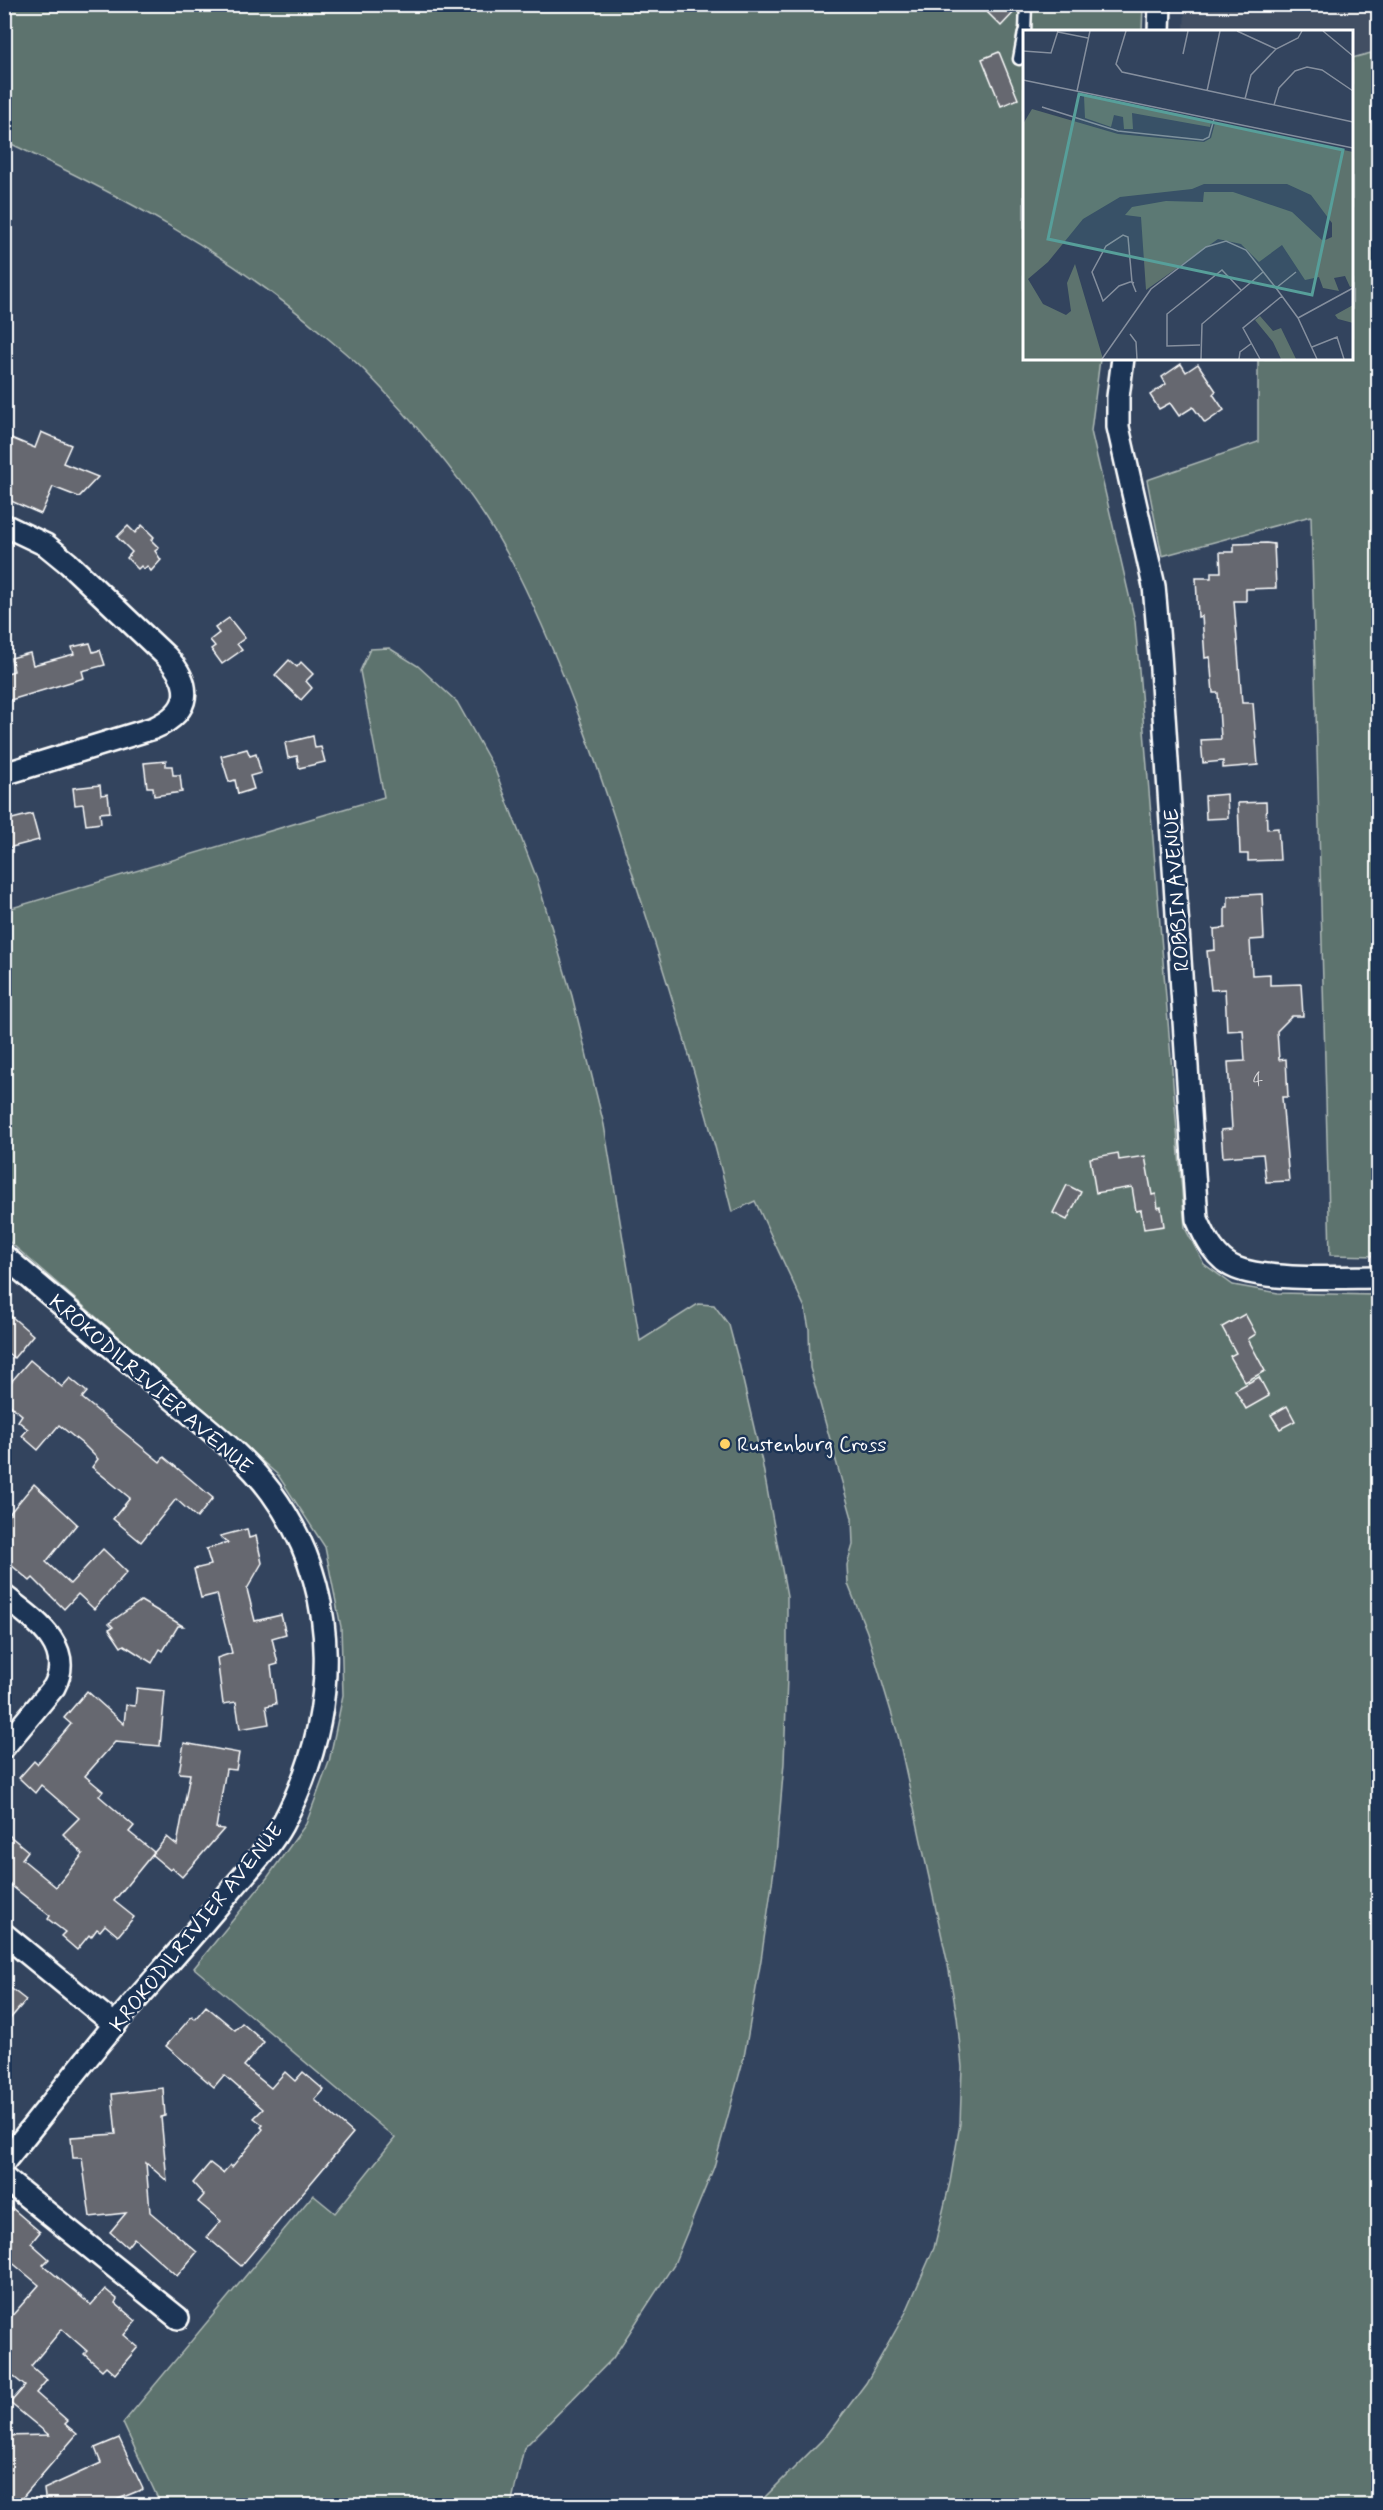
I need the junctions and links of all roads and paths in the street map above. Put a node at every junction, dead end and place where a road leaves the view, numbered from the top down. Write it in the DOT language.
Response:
graph roads {
  1 [pos="1026,4"];
  2 [pos="1160,4"];
  3 [pos="1025,30"];
  4 [pos="1159,30"];
  5 [pos="1023,40"];
  6 [pos="1018,59"];
  7 [pos="1123,360"];
  8 [pos="4,525"];
  9 [pos="4,774"];
  10 [pos="4,1256"];
  11 [pos="1378,1277"];
  12 [pos="4,1596"];
  13 [pos="4,1747"];
  14 [pos="4,1934"];
  15 [pos="115,2025"];
  16 [pos="4,2162"];
  17 [pos="4,2178"];
  18 [pos="178,2318"];
  1 -- 3 [label="lane"];
  2 -- 4 [label="street"];
  5 -- 6 [label="lane"];
  7 -- 11 [label="street, ROBBIN AVENUE"];
  8 -- 9 [label="street"];
  10 -- 15 [label="street, KROKODILRIVIER AVENUE"];
  12 -- 13 [label="street"];
  14 -- 15 [label="street"];
  15 -- 16 [label="street, KROKODILRIVIER AVENUE"];
  17 -- 18 [label="street"];
}
